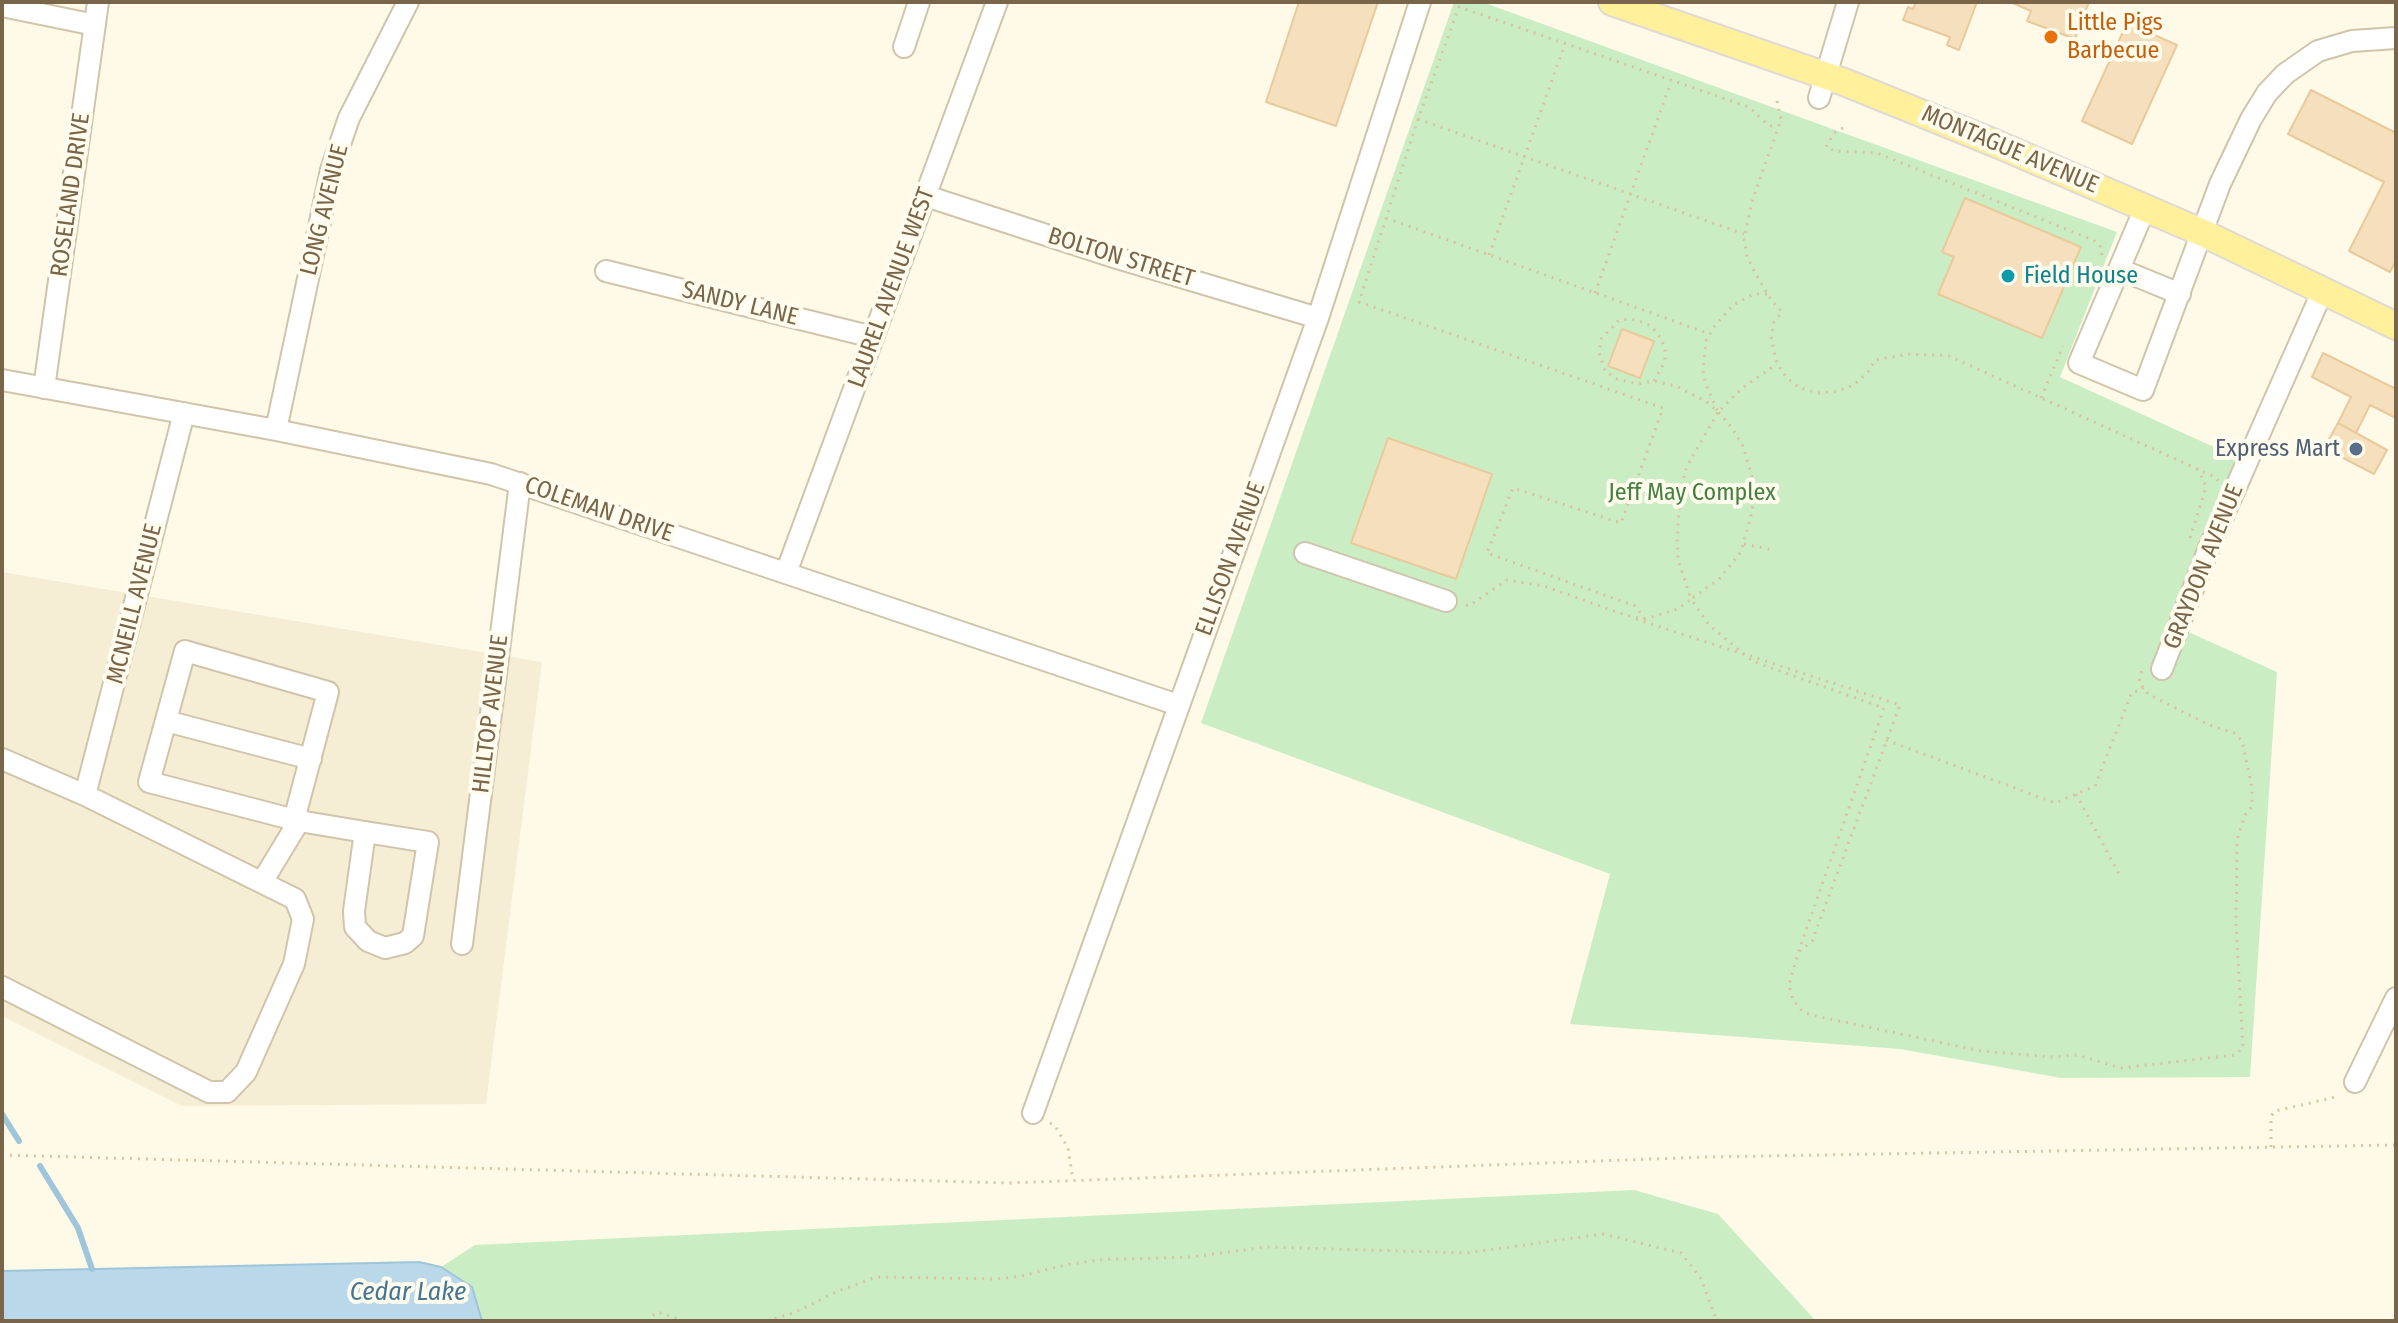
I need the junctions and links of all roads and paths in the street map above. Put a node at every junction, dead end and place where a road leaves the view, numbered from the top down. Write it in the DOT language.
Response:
graph roads {
  1 [pos="98,2"];
  2 [pos="408,2"];
  3 [pos="919,2"];
  4 [pos="997,2"];
  5 [pos="1420,2"];
  6 [pos="1612,2"];
  7 [pos="1848,2"];
  8 [pos="2,6"];
  9 [pos="95,25"];
  10 [pos="2396,38"];
  11 [pos="1565,43"];
  12 [pos="904,47"];
  13 [pos="1671,80"];
  14 [pos="1822,86"];
  15 [pos="1777,101"];
  16 [pos="1418,119"];
  17 [pos="1843,128"];
  18 [pos="1777,129"];
  19 [pos="1524,156"];
  20 [pos="1630,193"];
  21 [pos="926,196"];
  22 [pos="2145,208"];
  23 [pos="1386,218"];
  24 [pos="2203,233"];
  25 [pos="1744,234"];
  26 [pos="1489,255"];
  27 [pos="2102,256"];
  28 [pos="2119,269"];
  29 [pos="606,271"];
  30 [pos="2323,290"];
  31 [pos="1595,293"];
  32 [pos="1767,294"];
  33 [pos="2180,294"];
  34 [pos="1318,318"];
  35 [pos="2396,326"];
  36 [pos="1710,334"];
  37 [pos="873,337"];
  38 [pos="2066,339"];
  39 [pos="1777,364"];
  40 [pos="2,380"];
  41 [pos="1654,381"];
  42 [pos="44,388"];
  43 [pos="2041,398"];
  44 [pos="1718,412"];
  45 [pos="184,413"];
  46 [pos="276,430"];
  47 [pos="2198,469"];
  48 [pos="520,483"];
  49 [pos="2220,491"];
  50 [pos="1744,544"];
  51 [pos="2186,549"];
  52 [pos="1774,550"];
  53 [pos="1305,553"];
  54 [pos="786,573"];
  55 [pos="1691,599"];
  56 [pos="1446,601"];
  57 [pos="1625,615"];
  58 [pos="1645,619"];
  59 [pos="1747,655"];
  60 [pos="2153,666"];
  61 [pos="2143,689"];
  62 [pos="1178,705"];
  63 [pos="166,721"];
  64 [pos="1886,740"];
  65 [pos="2,759"];
  66 [pos="311,759"];
  67 [pos="2076,794"];
  68 [pos="85,795"];
  69 [pos="297,820"];
  70 [pos="365,832"];
  71 [pos="2119,874"];
  72 [pos="262,882"];
  73 [pos="462,944"];
  74 [pos="1798,953"];
  75 [pos="2,987"];
  76 [pos="2396,998"];
  77 [pos="2355,1082"];
  78 [pos="1033,1113"];
  79 [pos="2396,1145"];
  80 [pos="2271,1147"];
  81 [pos="2,1155"];
  82 [pos="1073,1180"];
  83 [pos="647,1321"];
  84 [pos="685,1321"];
  85 [pos="767,1321"];
  86 [pos="1717,1321"];
  1 -- 9 [label="street, ROSELAND DRIVE"];
  2 -- 46 [label="street, LONG AVENUE"];
  3 -- 12 [label="street"];
  4 -- 21 [label="street, LAUREL AVENUE WEST"];
  5 -- 34 [label="street, ELLISON AVENUE"];
  6 -- 14 [label="main road, MONTAGUE AVENUE"];
  7 -- 14 [label="street"];
  8 -- 9 [label="street"];
  9 -- 42 [label="street, ROSELAND DRIVE"];
  10 -- 24 [label="street"];
  11 -- 13 [label="path"];
  11 -- 16 [label="path"];
  11 -- 19 [label="path"];
  13 -- 18 [label="path"];
  13 -- 20 [label="path"];
  14 -- 22 [label="main road, MONTAGUE AVENUE"];
  15 -- 18 [label="path"];
  16 -- 19 [label="path"];
  16 -- 23 [label="path"];
  17 -- 27 [label="path"];
  18 -- 25 [label="path"];
  19 -- 20 [label="path"];
  19 -- 26 [label="path"];
  20 -- 25 [label="path"];
  20 -- 31 [label="path"];
  21 -- 34 [label="street, BOLTON STREET"];
  21 -- 37 [label="street, LAUREL AVENUE WEST"];
  22 -- 24 [label="main road, MONTAGUE AVENUE"];
  22 -- 28 [label="street"];
  23 -- 26 [label="path"];
  23 -- 58 [label="path"];
  24 -- 30 [label="main road, MONTAGUE AVENUE"];
  24 -- 33 [label="street"];
  25 -- 32 [label="path"];
  26 -- 31 [label="path"];
  28 -- 33 [label="street"];
  28 -- 33 [label="street"];
  29 -- 37 [label="street, SANDY LANE"];
  30 -- 35 [label="main road, MONTAGUE AVENUE"];
  30 -- 60 [label="street, GRAYDON AVENUE"];
  31 -- 36 [label="path"];
  32 -- 36 [label="path"];
  32 -- 39 [label="path"];
  34 -- 62 [label="street, ELLISON AVENUE"];
  36 -- 44 [label="path"];
  37 -- 54 [label="street, LAUREL AVENUE WEST"];
  38 -- 43 [label="path"];
  39 -- 43 [label="path"];
  39 -- 44 [label="path"];
  40 -- 42 [label="street, COLEMAN DRIVE"];
  41 -- 41 [label="path"];
  41 -- 44 [label="path"];
  42 -- 45 [label="street, COLEMAN DRIVE"];
  43 -- 47 [label="path"];
  44 -- 50 [label="path"];
  44 -- 55 [label="path"];
  45 -- 46 [label="street, COLEMAN DRIVE"];
  45 -- 68 [label="street, MCNEILL AVENUE"];
  46 -- 48 [label="street, COLEMAN DRIVE"];
  47 -- 49 [label="path"];
  47 -- 51 [label="path"];
  48 -- 54 [label="street, COLEMAN DRIVE"];
  48 -- 73 [label="street, HILLTOP AVENUE"];
  50 -- 52 [label="path"];
  50 -- 55 [label="path"];
  53 -- 56 [label="street"];
  54 -- 62 [label="street, COLEMAN DRIVE"];
  55 -- 58 [label="path"];
  55 -- 59 [label="path"];
  56 -- 57 [label="path"];
  57 -- 58 [label="path"];
  57 -- 59 [label="path"];
  59 -- 64 [label="path"];
  59 -- 74 [label="path"];
  60 -- 61 [label="path"];
  60 -- 61 [label="path"];
  61 -- 67 [label="path"];
  61 -- 74 [label="path"];
  62 -- 78 [label="street, ELLISON AVENUE"];
  63 -- 66 [label="street"];
  63 -- 66 [label="street"];
  63 -- 69 [label="street"];
  64 -- 67 [label="path"];
  64 -- 74 [label="path"];
  65 -- 68 [label="street"];
  66 -- 69 [label="street"];
  67 -- 71 [label="path"];
  68 -- 72 [label="street"];
  69 -- 70 [label="street"];
  69 -- 72 [label="street"];
  70 -- 70 [label="street"];
  72 -- 75 [label="street"];
  76 -- 77 [label="street"];
  77 -- 80 [label="path"];
  78 -- 82 [label="path"];
  79 -- 80 [label="path"];
  80 -- 82 [label="path"];
  81 -- 82 [label="path"];
  83 -- 84 [label="path"];
  85 -- 86 [label="path"];
}
